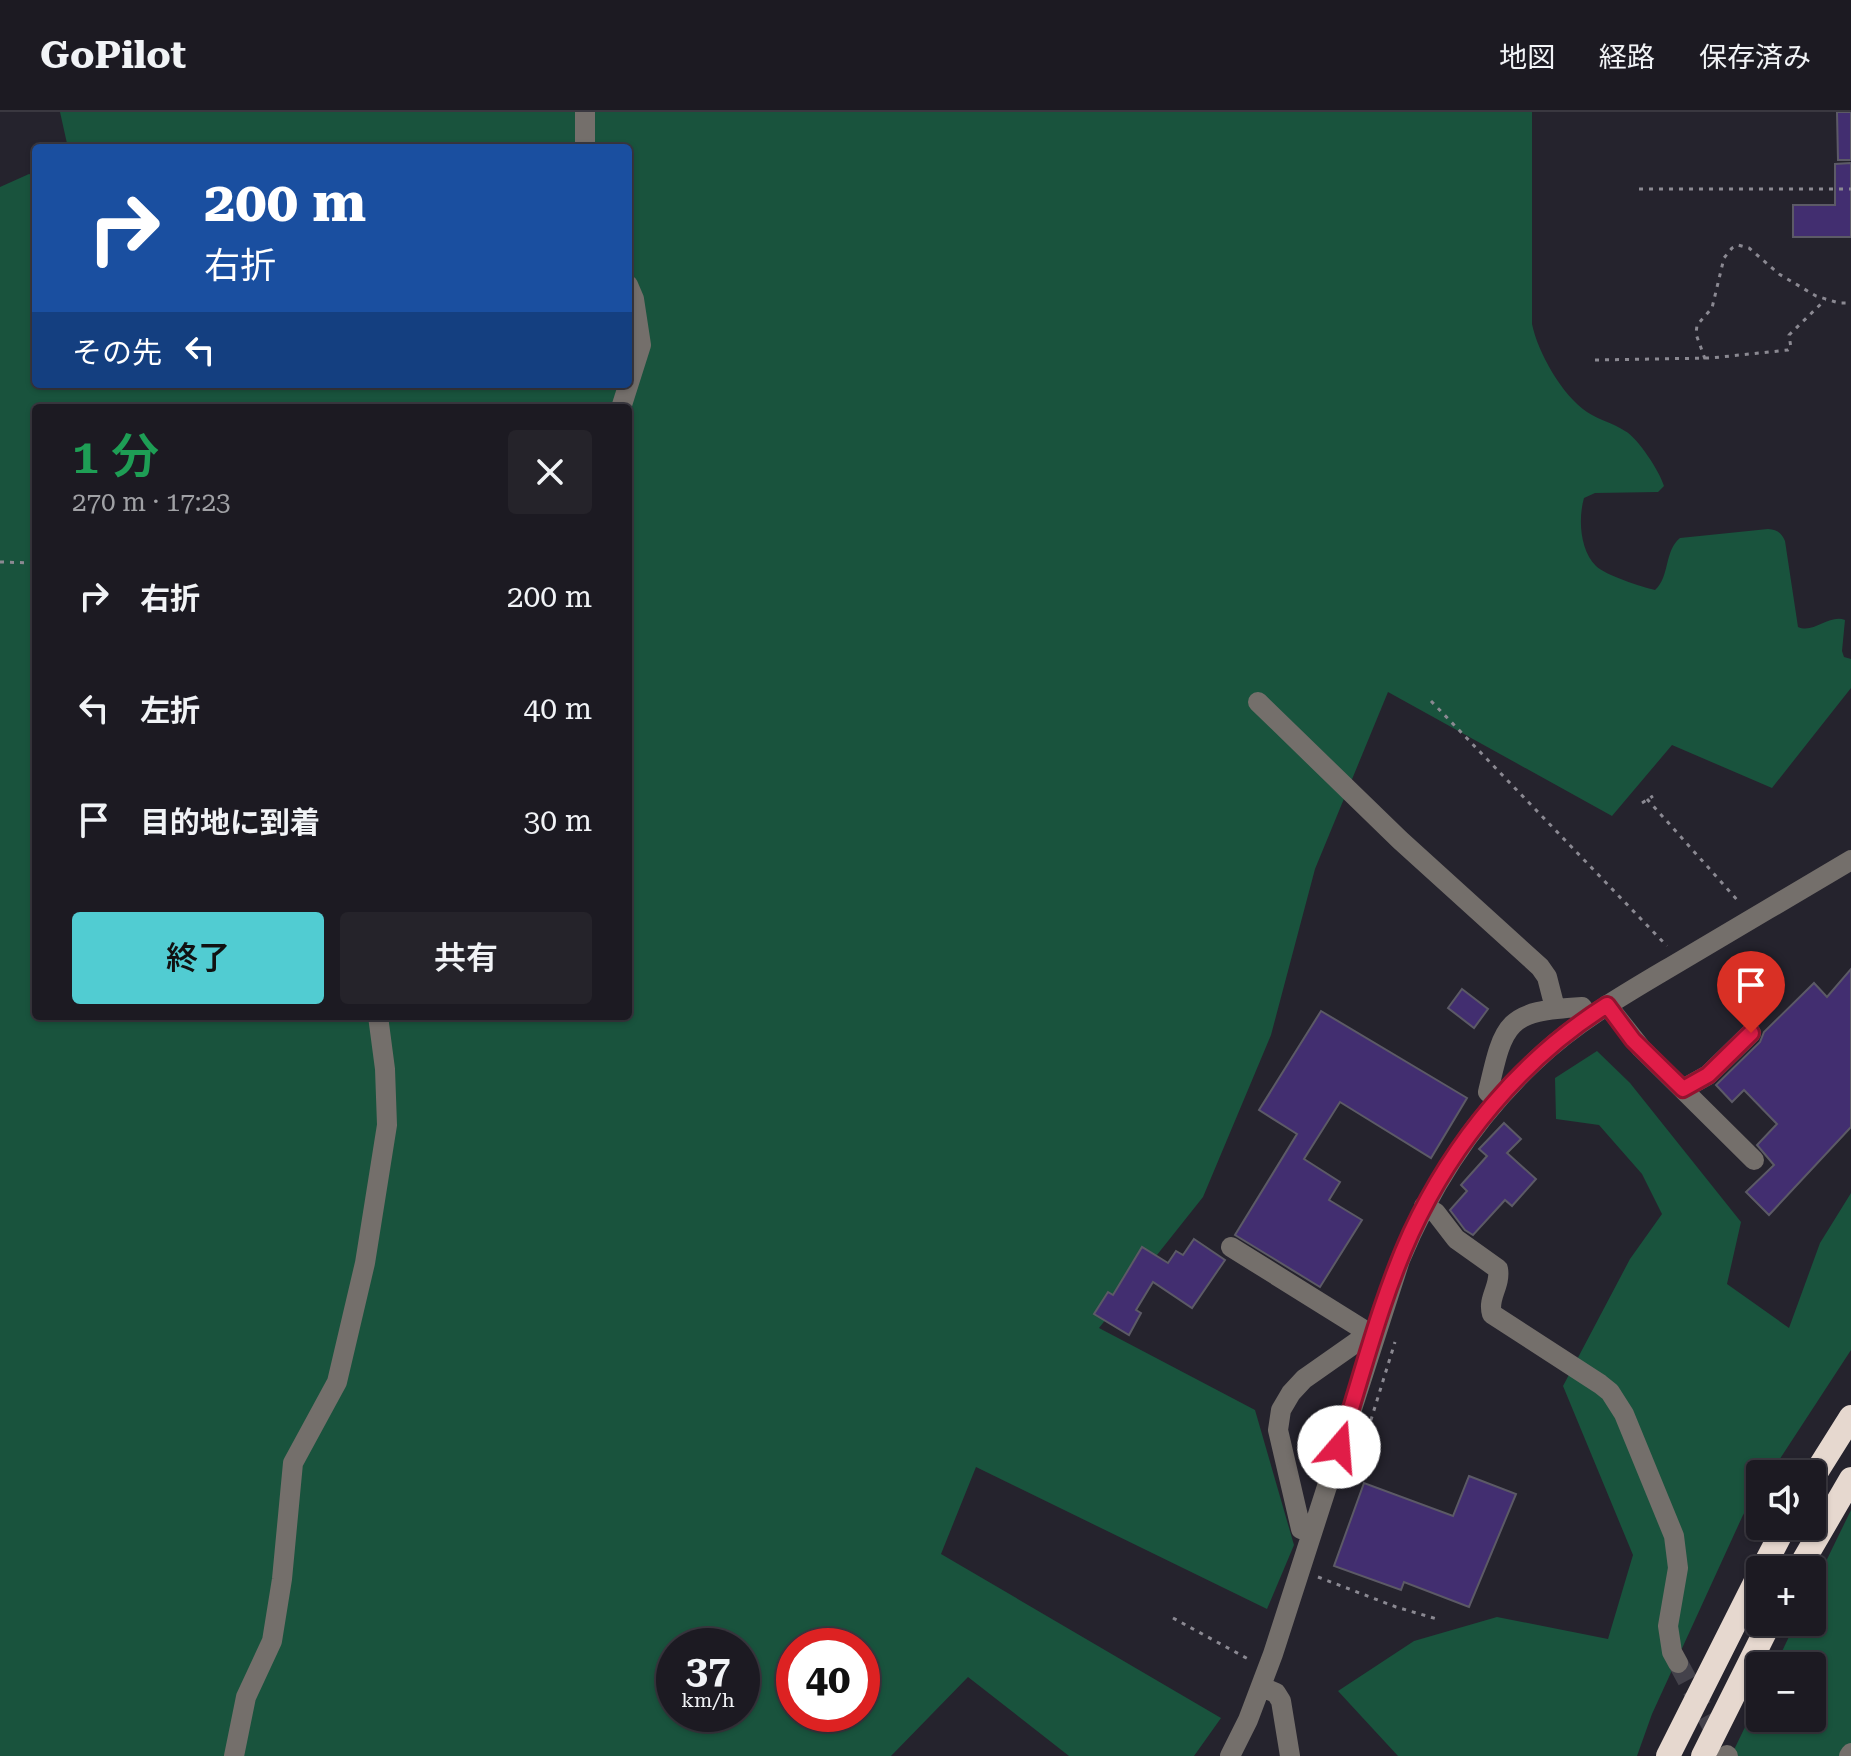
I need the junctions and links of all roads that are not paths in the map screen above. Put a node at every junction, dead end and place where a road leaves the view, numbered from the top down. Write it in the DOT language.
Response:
graph roads {
  1 [pos="585,112"];
  2 [pos="585,144"];
  3 [pos="632,294"];
  4 [pos="632,373"];
  5 [pos="1258,702"];
  6 [pos="1851,860"];
  7 [pos="1607,1005"];
  8 [pos="1555,1008"];
  9 [pos="1589,1017"];
  10 [pos="379,1020"];
  11 [pos="1751,1033"];
  12 [pos="1683,1089"];
  13 [pos="1497,1100"];
  14 [pos="1754,1160"];
  15 [pos="1424,1206"];
  16 [pos="1231,1247"];
  17 [pos="1370,1332"];
  18 [pos="1851,1417"];
  19 [pos="1824,1460"];
  20 [pos="1851,1479"];
  21 [pos="1312,1532"];
  22 [pos="1806,1556"];
  23 [pos="1746,1602"];
  24 [pos="1763,1636"];
  25 [pos="1678,1663"];
  26 [pos="1262,1687"];
  27 [pos="234,1756"];
  28 [pos="1230,1756"];
  29 [pos="1290,1756"];
  30 [pos="1668,1756"];
  31 [pos="1703,1756"];
  1 -- 2 [label="street"];
  3 -- 4 [label="street"];
  5 -- 8 [label="street"];
  6 -- 7 [label="street"];
  7 -- 9 [label="street"];
  7 -- 12 [label="street"];
  8 -- 9 [label="street"];
  8 -- 13 [label="street"];
  9 -- 13 [label="street"];
  10 -- 27 [label="street"];
  11 -- 12 [label="street"];
  12 -- 14 [label="street"];
  13 -- 15 [label="street"];
  15 -- 17 [label="street"];
  15 -- 25 [label="street"];
  16 -- 17 [label="street"];
  17 -- 21 [label="street"];
  17 -- 21 [label="street"];
  18 -- 19 [label="highway"];
  20 -- 22 [label="highway"];
  21 -- 26 [label="street"];
  23 -- 30 [label="highway"];
  24 -- 31 [label="highway"];
  26 -- 28 [label="street"];
  26 -- 29 [label="street"];
}
